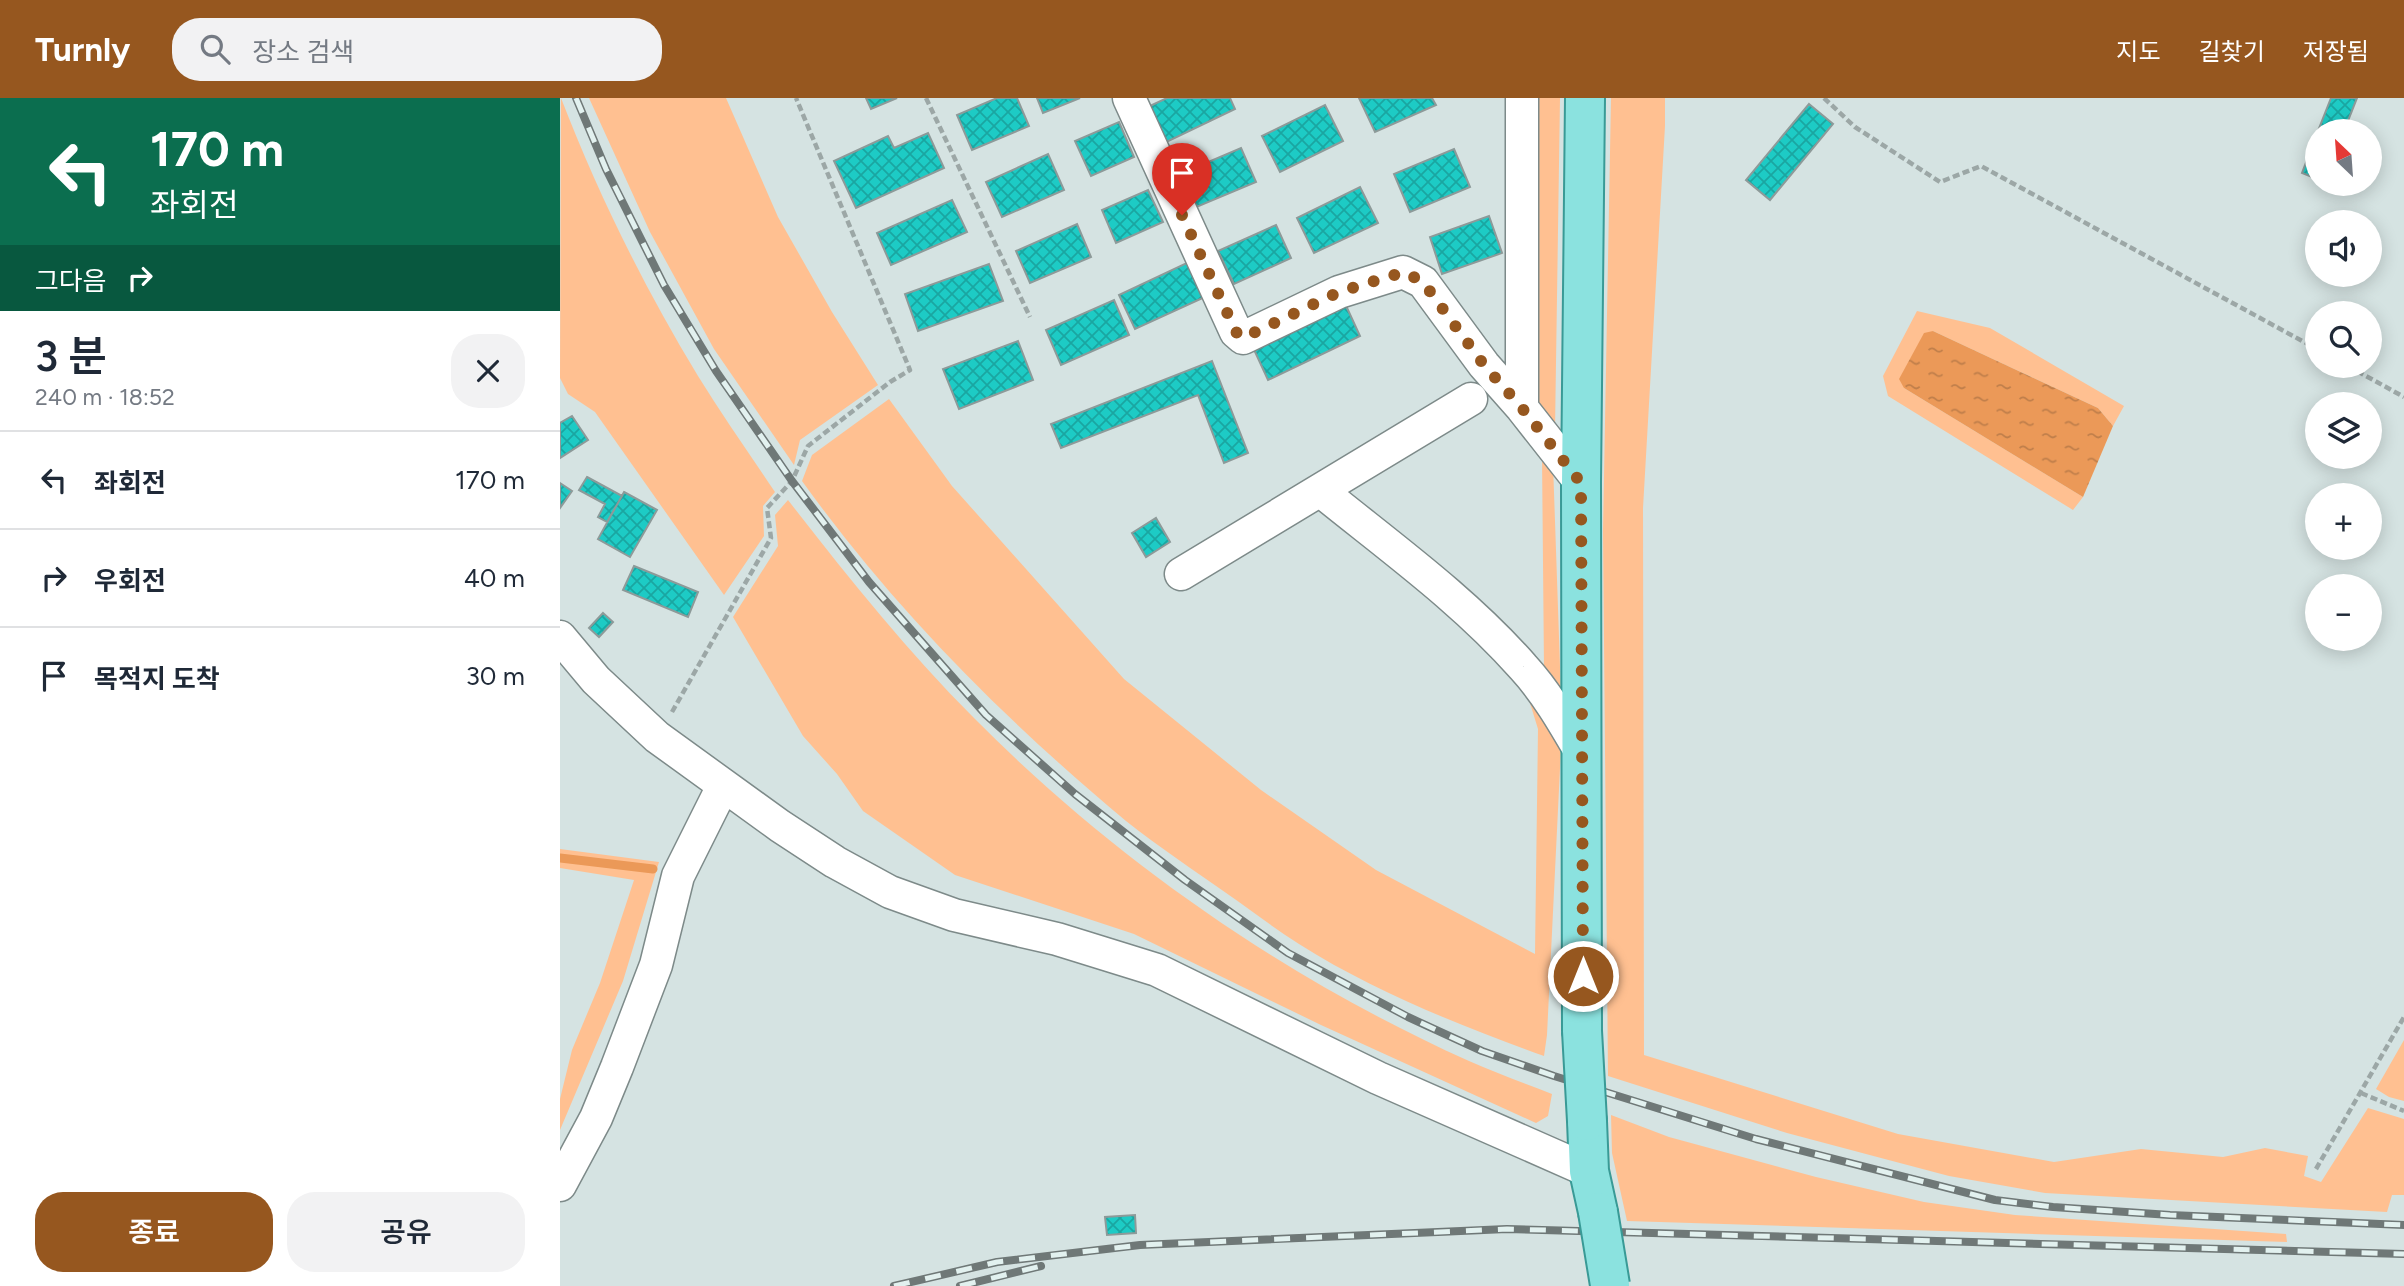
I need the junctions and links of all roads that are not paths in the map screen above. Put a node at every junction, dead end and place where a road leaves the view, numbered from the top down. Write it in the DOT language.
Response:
graph roads {
  1 [pos="1129,98"];
  2 [pos="1522,98"];
  3 [pos="1585,98"];
  4 [pos="1471,399"];
  5 [pos="1522,408"];
  6 [pos="1581,483"];
  7 [pos="1321,491"];
  8 [pos="1181,574"];
  9 [pos="560,637"];
  10 [pos="1583,756"];
  11 [pos="723,786"];
  12 [pos="1589,1171"];
  13 [pos="560,1185"];
  14 [pos="1610,1286"];
  1 -- 5 [label="street"];
  2 -- 5 [label="street"];
  3 -- 6 [label="main road"];
  4 -- 7 [label="street"];
  5 -- 6 [label="street"];
  6 -- 10 [label="main road"];
  7 -- 8 [label="street"];
  7 -- 10 [label="street"];
  9 -- 11 [label="street"];
  10 -- 12 [label="main road, bridge"];
  11 -- 12 [label="street"];
  11 -- 13 [label="street"];
  12 -- 14 [label="main road, bridge"];
}
